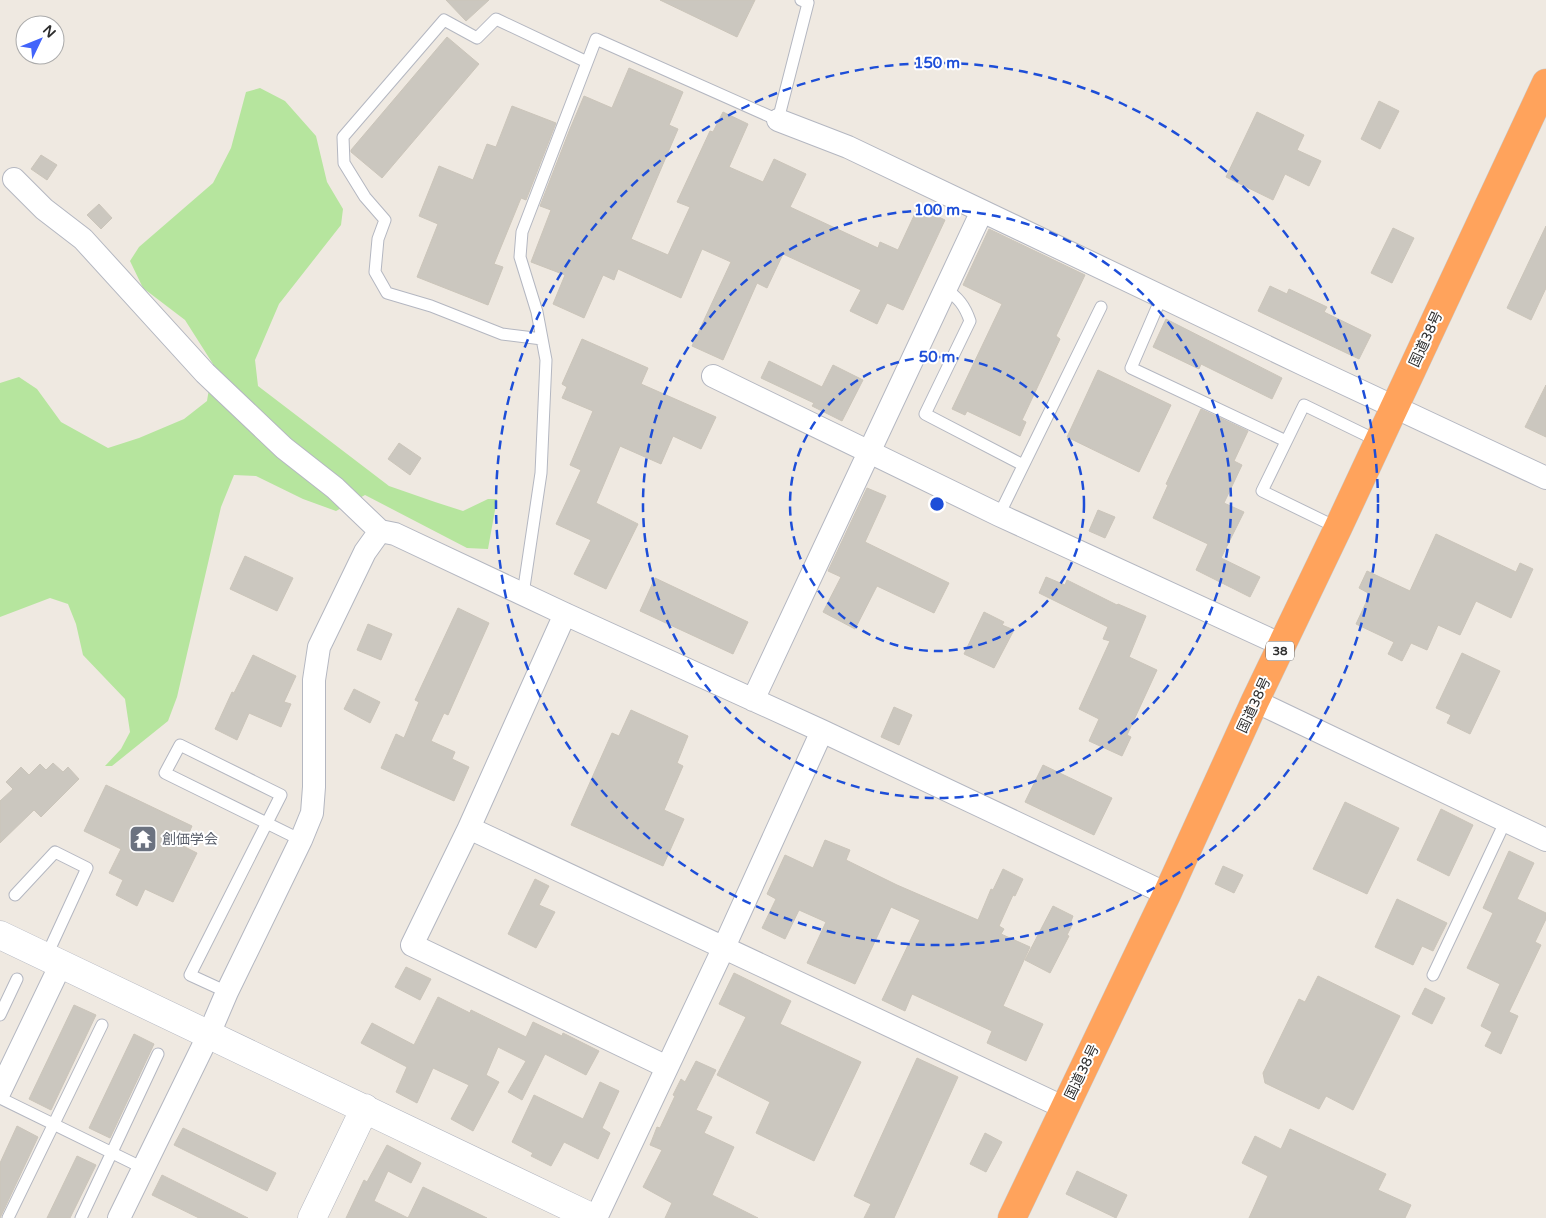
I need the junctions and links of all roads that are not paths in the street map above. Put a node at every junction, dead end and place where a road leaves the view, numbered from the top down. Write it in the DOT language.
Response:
graph roads {
  1 [pos="801,0"];
  2 [pos="588,62"];
  3 [pos="1546,84"];
  4 [pos="778,120"];
  5 [pos="14,179"];
  6 [pos="982,211"];
  7 [pos="945,289"];
  8 [pos="1162,296"];
  9 [pos="1101,307"];
  10 [pos="542,339"];
  11 [pos="713,376"];
  12 [pos="1394,406"];
  13 [pos="1286,441"];
  14 [pos="1378,441"];
  15 [pos="869,451"];
  16 [pos="1023,465"];
  17 [pos="1546,478"];
  18 [pos="999,515"];
  19 [pos="1338,528"];
  20 [pos="380,531"];
  21 [pos="523,594"];
  22 [pos="566,614"];
  23 [pos="1282,645"];
  24 [pos="753,700"];
  25 [pos="1255,701"];
  26 [pos="822,732"];
  27 [pos="1506,820"];
  28 [pos="266,824"];
  29 [pos="469,828"];
  30 [pos="301,840"];
  31 [pos="1546,840"];
  32 [pos="1167,894"];
  33 [pos="15,895"];
  34 [pos="0,935"];
  35 [pos="724,947"];
  36 [pos="54,961"];
  37 [pos="1433,975"];
  38 [pos="17,979"];
  39 [pos="227,992"];
  40 [pos="0,1014"];
  41 [pos="102,1025"];
  42 [pos="209,1034"];
  43 [pos="158,1054"];
  44 [pos="668,1067"];
  45 [pos="0,1091"];
  46 [pos="0,1098"];
  47 [pos="365,1108"];
  48 [pos="1065,1108"];
  49 [pos="53,1125"];
  50 [pos="111,1153"];
  51 [pos="143,1168"];
  52 [pos="8,1218"];
  53 [pos="81,1218"];
  54 [pos="119,1218"];
  55 [pos="312,1218"];
  56 [pos="595,1218"];
  57 [pos="1012,1218"];
  1 -- 4 [label="lane"];
  2 -- 4 [label="lane"];
  2 -- 10 [label="lane"];
  2 -- 10 [label="lane"];
  3 -- 12 [label="highway, 国道38号 / 38"];
  4 -- 6 [label="street"];
  5 -- 20 [label="street"];
  6 -- 7 [label="street"];
  6 -- 8 [label="street"];
  7 -- 15 [label="street"];
  7 -- 16 [label="lane"];
  8 -- 12 [label="street"];
  8 -- 13 [label="lane"];
  9 -- 16 [label="lane"];
  10 -- 21 [label="lane"];
  11 -- 15 [label="street"];
  12 -- 14 [label="highway, 国道38号 / 38"];
  12 -- 17 [label="street"];
  13 -- 14 [label="lane"];
  13 -- 19 [label="lane"];
  14 -- 19 [label="highway, 国道38号 / 38"];
  15 -- 18 [label="street"];
  15 -- 24 [label="street"];
  16 -- 18 [label="lane"];
  18 -- 23 [label="street"];
  19 -- 23 [label="highway, 国道38号 / 38"];
  20 -- 21 [label="street"];
  20 -- 30 [label="street"];
  21 -- 22 [label="street"];
  22 -- 24 [label="street"];
  22 -- 29 [label="street"];
  23 -- 25 [label="highway, 国道38号 / 38"];
  24 -- 26 [label="street"];
  25 -- 27 [label="street"];
  25 -- 32 [label="highway, 国道38号 / 38"];
  26 -- 32 [label="street"];
  26 -- 35 [label="street"];
  27 -- 31 [label="street"];
  27 -- 37 [label="lane"];
  28 -- 28 [label="lane"];
  28 -- 30 [label="lane"];
  28 -- 39 [label="lane"];
  29 -- 35 [label="street"];
  29 -- 44 [label="street"];
  30 -- 39 [label="street"];
  32 -- 48 [label="highway, 国道38号 / 38"];
  33 -- 36 [label="lane"];
  34 -- 36 [label="street"];
  35 -- 44 [label="street"];
  35 -- 48 [label="street"];
  36 -- 42 [label="street"];
  36 -- 45 [label="street"];
  38 -- 40 [label="lane"];
  39 -- 42 [label="street"];
  41 -- 49 [label="lane"];
  42 -- 47 [label="street"];
  42 -- 51 [label="street"];
  43 -- 50 [label="lane"];
  44 -- 56 [label="street"];
  46 -- 49 [label="lane"];
  47 -- 55 [label="street"];
  47 -- 56 [label="street"];
  48 -- 57 [label="highway, 国道38号 / 38"];
  49 -- 50 [label="lane"];
  49 -- 52 [label="lane"];
  50 -- 51 [label="lane"];
  50 -- 53 [label="lane"];
  51 -- 54 [label="street"];
}
